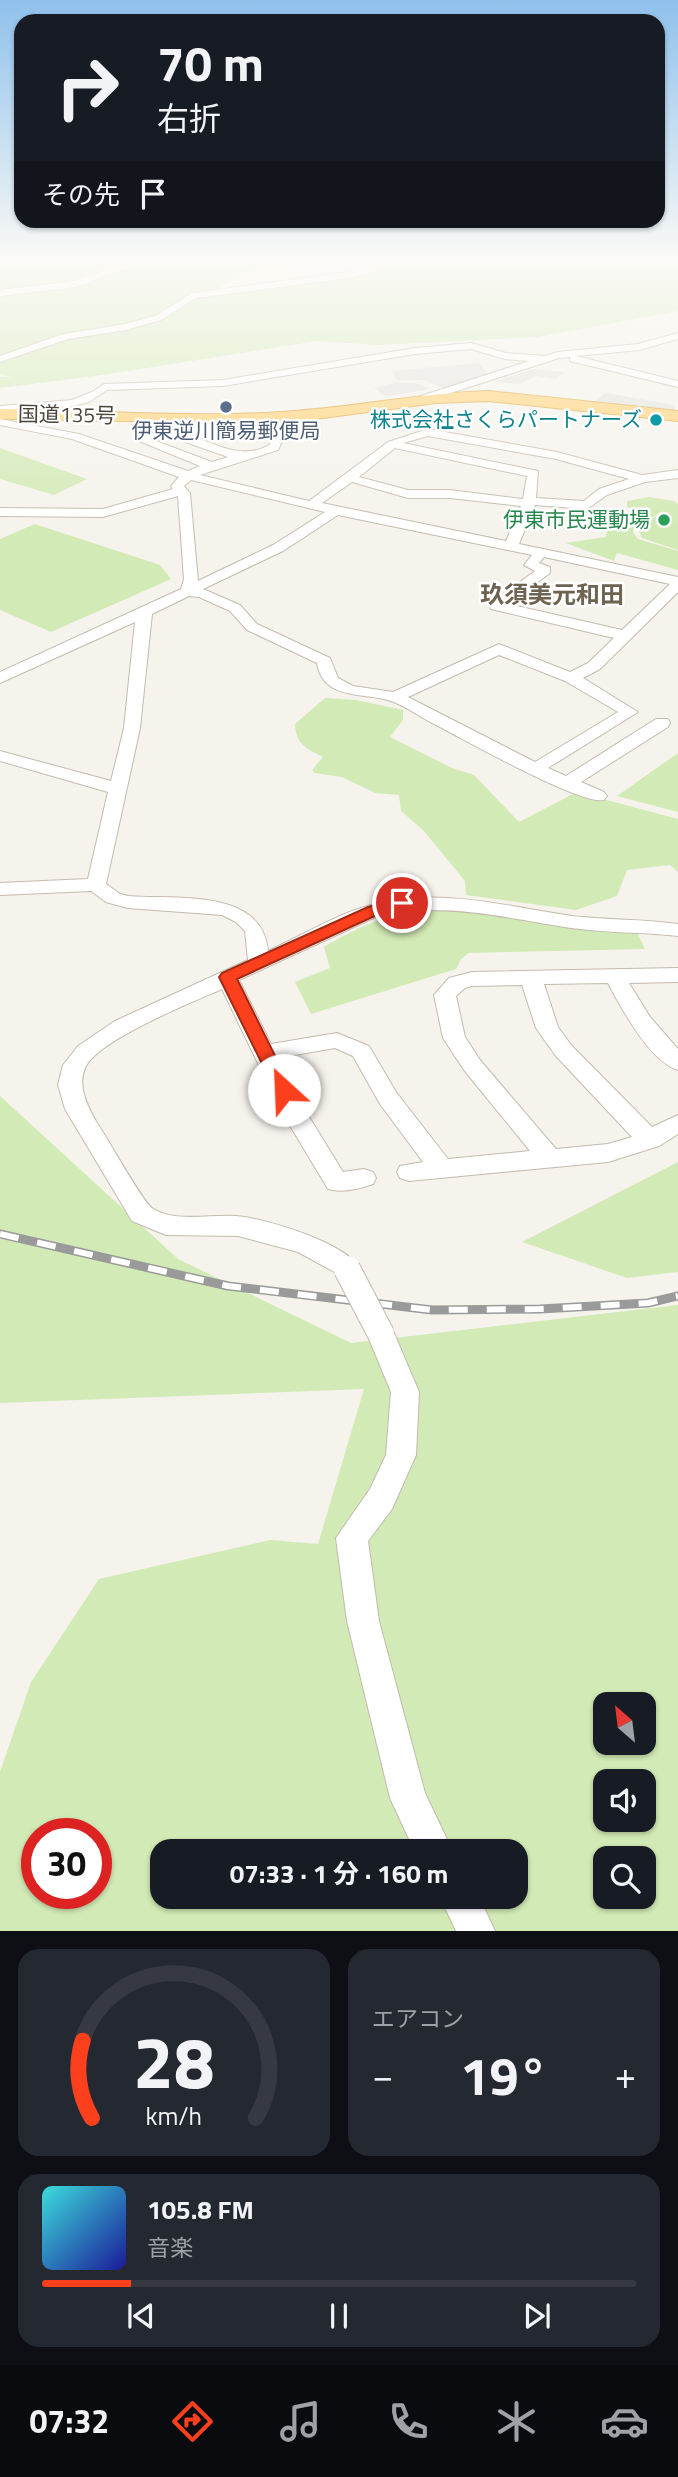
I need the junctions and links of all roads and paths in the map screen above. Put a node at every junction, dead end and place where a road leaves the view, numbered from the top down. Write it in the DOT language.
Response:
graph roads {
  1 [pos="24,351"];
  2 [pos="414,351"];
  3 [pos="488,351"];
  4 [pos="597,351"];
  5 [pos="558,355"];
  6 [pos="0,359"];
  7 [pos="546,359"];
  8 [pos="678,384"];
  9 [pos="425,398"];
  10 [pos="0,412"];
  11 [pos="298,416"];
  12 [pos="678,416"];
  13 [pos="0,422"];
  14 [pos="199,443"];
  15 [pos="392,444"];
  16 [pos="171,452"];
  17 [pos="241,458"];
  18 [pos="214,467"];
  19 [pos="678,474"];
  20 [pos="350,478"];
  21 [pos="642,479"];
  22 [pos="186,483"];
  23 [pos="530,502"];
  24 [pos="311,505"];
  25 [pos="335,511"];
  26 [pos="0,512"];
  27 [pos="511,546"];
  28 [pos="541,552"];
  29 [pos="678,583"];
  30 [pos="187,591"];
  31 [pos="145,612"];
  32 [pos="627,636"];
  33 [pos="0,678"];
  34 [pos="571,678"];
  35 [pos="396,697"];
  36 [pos="662,723"];
  37 [pos="0,756"];
  38 [pos="535,769"];
  39 [pos="567,783"];
  40 [pos="119,789"];
  41 [pos="598,796"];
  42 [pos="96,885"];
  43 [pos="0,889"];
  44 [pos="678,930"];
  45 [pos="259,962"];
  46 [pos="678,975"];
  47 [pos="228,977"];
  48 [pos="615,977"];
  49 [pos="531,978"];
  50 [pos="266,1053"];
  51 [pos="678,1062"];
  52 [pos="678,1123"];
  53 [pos="650,1140"];
  54 [pos="551,1160"];
  55 [pos="441,1168"];
  56 [pos="409,1172"];
  57 [pos="364,1178"];
  58 [pos="428,1839"];
  59 [pos="465,1909"];
  60 [pos="476,1931"];
  1 -- 6 [label="street"];
  2 -- 10 [label="street"];
  3 -- 7 [label="street"];
  4 -- 5 [label="street"];
  5 -- 7 [label="street"];
  5 -- 8 [label="street"];
  7 -- 9 [label="street"];
  9 -- 11 [label="highway, 国道135号"];
  9 -- 12 [label="highway, 国道135号"];
  10 -- 11 [label="highway, 国道135号"];
  11 -- 17 [label="street"];
  13 -- 22 [label="street"];
  14 -- 16 [label="street"];
  14 -- 16 [label="street"];
  14 -- 17 [label="street"];
  15 -- 20 [label="street"];
  15 -- 21 [label="street"];
  15 -- 23 [label="street"];
  16 -- 18 [label="street"];
  17 -- 18 [label="street"];
  18 -- 22 [label="street"];
  19 -- 21 [label="street"];
  20 -- 23 [label="street"];
  20 -- 24 [label="street"];
  21 -- 23 [label="street"];
  22 -- 24 [label="street"];
  22 -- 26 [label="street"];
  22 -- 30 [label="street"];
  23 -- 27 [label="street"];
  24 -- 25 [label="street"];
  25 -- 27 [label="street"];
  25 -- 30 [label="street"];
  27 -- 28 [label="street"];
  28 -- 29 [label="street"];
  28 -- 32 [label="street"];
  29 -- 32 [label="street"];
  30 -- 31 [label="street"];
  30 -- 35 [label="street"];
  31 -- 33 [label="street"];
  31 -- 40 [label="street"];
  32 -- 34 [label="street"];
  34 -- 35 [label="street"];
  34 -- 38 [label="street"];
  35 -- 38 [label="street"];
  36 -- 39 [label="street"];
  37 -- 40 [label="street"];
  38 -- 39 [label="street"];
  39 -- 41 [label="street"];
  40 -- 42 [label="street"];
  42 -- 43 [label="street"];
  42 -- 45 [label="street"];
  44 -- 45 [label="street"];
  45 -- 47 [label="street"];
  46 -- 48 [label="street"];
  47 -- 50 [label="street"];
  47 -- 58 [label="street, bridge"];
  48 -- 49 [label="street"];
  48 -- 51 [label="street"];
  49 -- 53 [label="street"];
  49 -- 54 [label="street"];
  50 -- 55 [label="street"];
  50 -- 57 [label="street"];
  52 -- 53 [label="street"];
  53 -- 54 [label="street"];
  54 -- 55 [label="street"];
  55 -- 56 [label="street"];
  59 -- 60 [label="street"];
}
